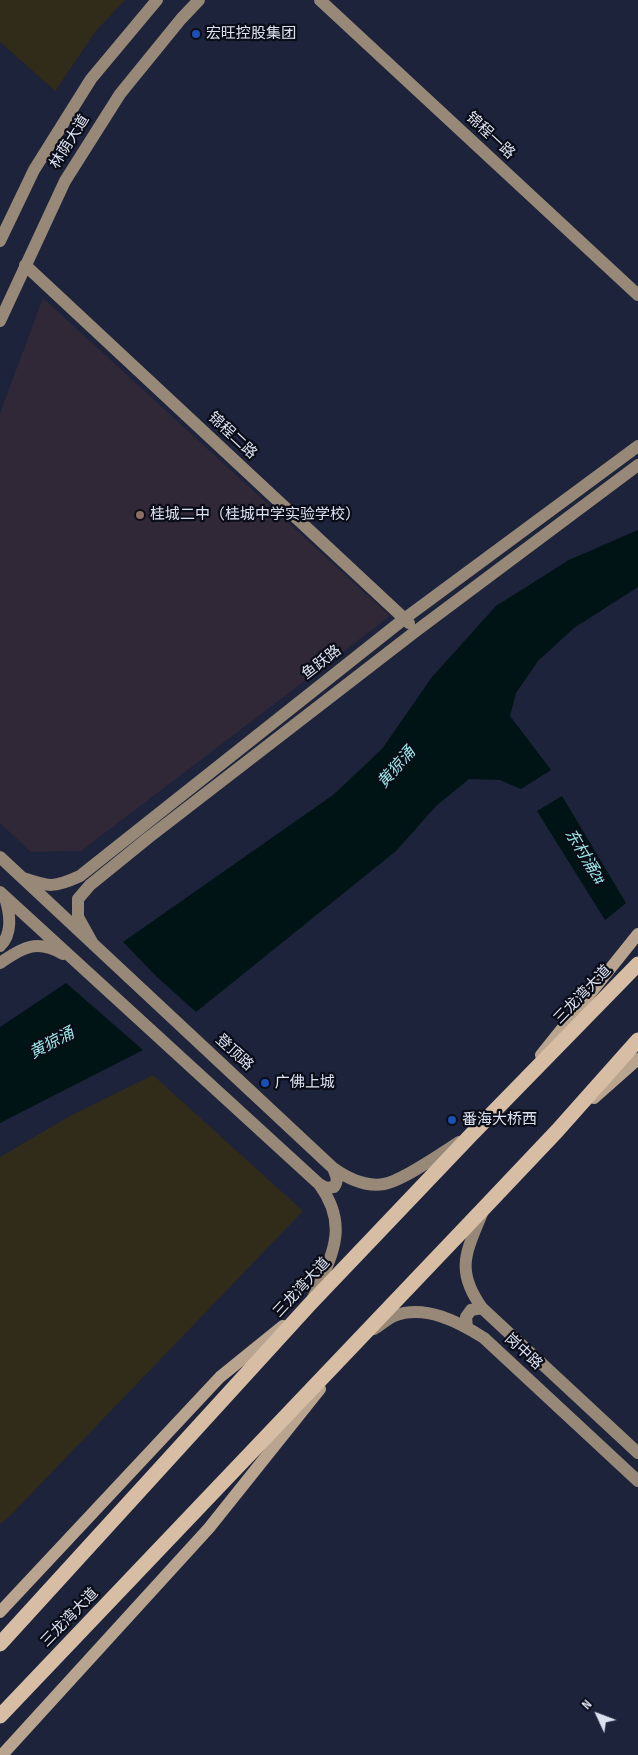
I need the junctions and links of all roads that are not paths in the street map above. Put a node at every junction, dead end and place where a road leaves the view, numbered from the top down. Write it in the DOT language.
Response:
graph roads {
  1 [pos="156,0"];
  2 [pos="199,0"];
  3 [pos="320,0"];
  4 [pos="0,240"];
  5 [pos="25,265"];
  6 [pos="638,295"];
  7 [pos="0,322"];
  8 [pos="638,446"];
  9 [pos="638,465"];
  10 [pos="404,619"];
  11 [pos="416,631"];
  12 [pos="0,857"];
  13 [pos="23,878"];
  14 [pos="2,893"];
  15 [pos="638,934"];
  16 [pos="93,944"];
  17 [pos="0,946"];
  18 [pos="79,962"];
  19 [pos="0,963"];
  20 [pos="638,964"];
  21 [pos="638,1040"];
  22 [pos="638,1059"];
  23 [pos="499,1107"];
  24 [pos="557,1131"];
  25 [pos="470,1136"];
  26 [pos="333,1168"];
  27 [pos="319,1184"];
  28 [pos="485,1207"];
  29 [pos="310,1304"];
  30 [pos="482,1308"];
  31 [pos="467,1327"];
  32 [pos="362,1337"];
  33 [pos="638,1453"];
  34 [pos="638,1481"];
  35 [pos="0,1612"];
  36 [pos="0,1644"];
  37 [pos="0,1716"];
  38 [pos="2,1755"];
  1 -- 4 [label="street, 林荫大道"];
  2 -- 5 [label="street, 林荫大道"];
  3 -- 6 [label="street, 锦程一路"];
  5 -- 7 [label="street, 林荫大道"];
  5 -- 10 [label="street, 锦程二路"];
  8 -- 10 [label="street, 鱼跃路"];
  9 -- 11 [label="street"];
  10 -- 11 [label="street, 锦程二路"];
  10 -- 13 [label="street, 鱼跃路"];
  11 -- 16 [label="street"];
  12 -- 13 [label="street, 登顶路"];
  13 -- 16 [label="street, 登顶路"];
  14 -- 17 [label="street"];
  14 -- 18 [label="street"];
  15 -- 23 [label="main road"];
  16 -- 26 [label="street, 登顶路"];
  18 -- 19 [label="street"];
  18 -- 27 [label="street"];
  20 -- 23 [label="highway, 三龙湾大道"];
  21 -- 24 [label="highway, 三龙湾大道"];
  22 -- 24 [label="main road"];
  23 -- 25 [label="highway, 三龙湾大道"];
  24 -- 28 [label="highway, 三龙湾大道"];
  25 -- 26 [label="street, 登顶路"];
  25 -- 29 [label="highway, 三龙湾大道"];
  26 -- 27 [label="street"];
  27 -- 29 [label="street"];
  28 -- 30 [label="street, 岗中路"];
  28 -- 32 [label="highway, 三龙湾大道"];
  29 -- 35 [label="main road"];
  29 -- 36 [label="highway, 三龙湾大道"];
  30 -- 31 [label="street"];
  30 -- 33 [label="street, 岗中路"];
  31 -- 32 [label="street, 岗中路"];
  31 -- 34 [label="street, 岗中路"];
  32 -- 37 [label="highway, 三龙湾大道"];
  32 -- 38 [label="main road"];
}
